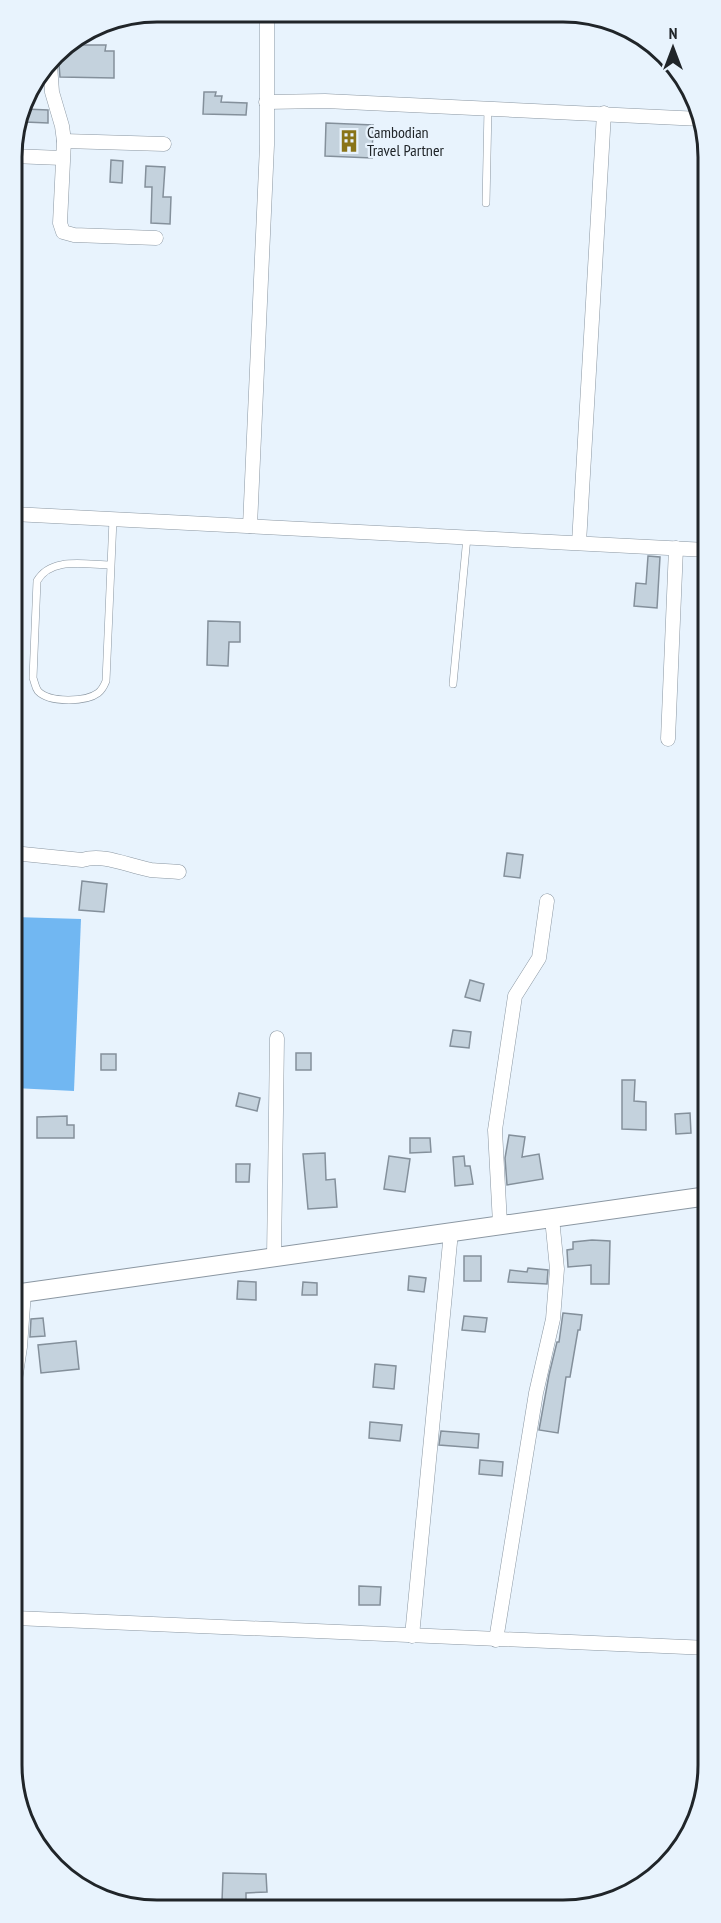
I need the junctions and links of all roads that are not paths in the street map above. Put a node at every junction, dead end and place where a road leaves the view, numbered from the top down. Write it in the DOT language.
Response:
graph roads {
  1 [pos="267,23"];
  2 [pos="51,76"];
  3 [pos="266,102"];
  4 [pos="488,108"];
  5 [pos="604,113"];
  6 [pos="692,118"];
  7 [pos="64,141"];
  8 [pos="164,144"];
  9 [pos="23,156"];
  10 [pos="62,158"];
  11 [pos="486,203"];
  12 [pos="156,238"];
  13 [pos="23,514"];
  14 [pos="113,519"];
  15 [pos="250,526"];
  16 [pos="466,537"];
  17 [pos="579,543"];
  18 [pos="676,548"];
  19 [pos="698,549"];
  20 [pos="111,565"];
  21 [pos="453,684"];
  22 [pos="668,739"];
  23 [pos="23,853"];
  24 [pos="179,872"];
  25 [pos="547,901"];
  26 [pos="277,1038"];
  27 [pos="698,1197"];
  28 [pos="552,1218"];
  29 [pos="500,1224"];
  30 [pos="451,1232"];
  31 [pos="274,1257"];
  32 [pos="22,1293"];
  33 [pos="22,1617"];
  34 [pos="413,1626"];
  35 [pos="498,1629"];
  36 [pos="698,1647"];
  1 -- 3 [label="street"];
  2 -- 7 [label="street"];
  3 -- 4 [label="street"];
  3 -- 15 [label="street"];
  4 -- 5 [label="street"];
  4 -- 11 [label="lane"];
  5 -- 6 [label="street"];
  5 -- 17 [label="street"];
  7 -- 8 [label="street"];
  7 -- 10 [label="street"];
  9 -- 10 [label="street"];
  10 -- 12 [label="street"];
  13 -- 14 [label="street"];
  14 -- 15 [label="street"];
  14 -- 20 [label="lane"];
  15 -- 16 [label="street"];
  16 -- 17 [label="street"];
  16 -- 21 [label="lane"];
  17 -- 18 [label="street"];
  18 -- 19 [label="street"];
  18 -- 22 [label="street"];
  20 -- 20 [label="lane"];
  23 -- 24 [label="street"];
  25 -- 29 [label="street"];
  26 -- 31 [label="street"];
  27 -- 28 [label="street"];
  28 -- 29 [label="street"];
  28 -- 35 [label="street"];
  29 -- 30 [label="street"];
  30 -- 31 [label="street"];
  30 -- 34 [label="street"];
  31 -- 32 [label="street"];
  33 -- 34 [label="street"];
  34 -- 35 [label="street"];
  35 -- 36 [label="street"];
}
